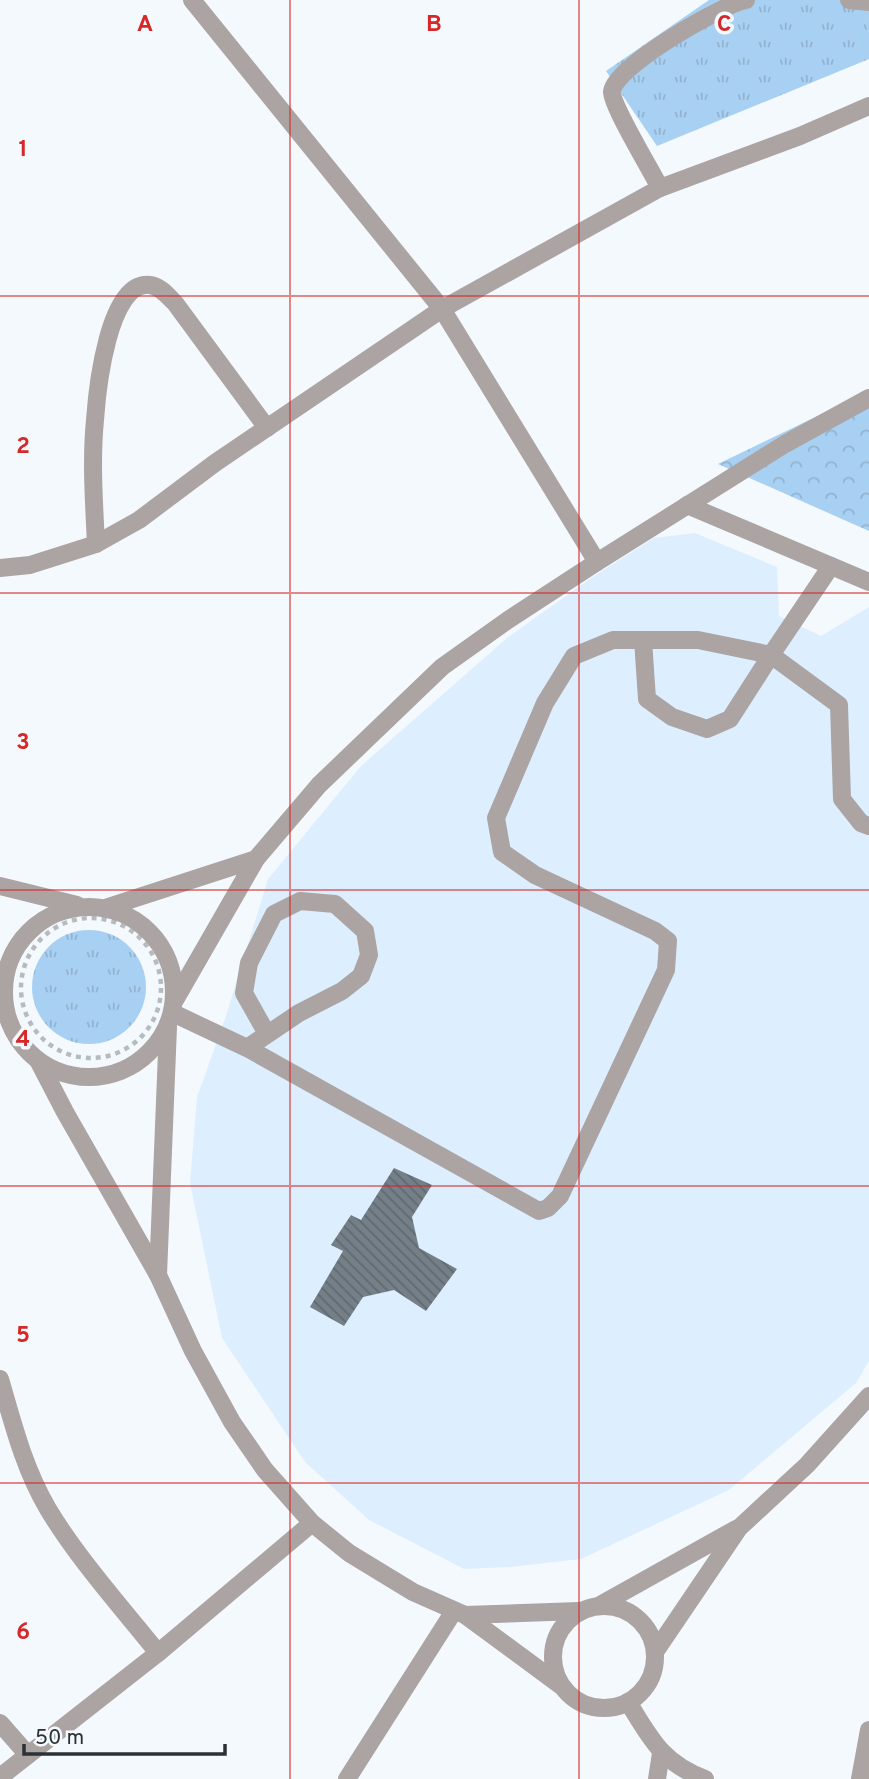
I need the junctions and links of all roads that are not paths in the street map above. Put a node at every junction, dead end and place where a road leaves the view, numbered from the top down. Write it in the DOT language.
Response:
graph roads {
  1 [pos="192,0"];
  2 [pos="746,0"];
  3 [pos="849,0"];
  4 [pos="869,2"];
  5 [pos="869,106"];
  6 [pos="660,188"];
  7 [pos="442,309"];
  8 [pos="869,398"];
  9 [pos="267,428"];
  10 [pos="688,505"];
  11 [pos="96,544"];
  12 [pos="597,562"];
  13 [pos="831,566"];
  14 [pos="0,568"];
  15 [pos="869,582"];
  16 [pos="643,640"];
  17 [pos="771,654"];
  18 [pos="869,826"];
  19 [pos="256,859"];
  20 [pos="0,886"];
  21 [pos="84,907"];
  22 [pos="105,908"];
  23 [pos="172,1013"];
  24 [pos="5,1021"];
  25 [pos="267,1034"];
  26 [pos="247,1048"];
  27 [pos="39,1062"];
  28 [pos="158,1276"];
  29 [pos="0,1379"];
  30 [pos="869,1396"];
  31 [pos="312,1523"];
  32 [pos="739,1528"];
  33 [pos="600,1605"];
  34 [pos="579,1611"];
  35 [pos="460,1613"];
  36 [pos="655,1652"];
  37 [pos="158,1653"];
  38 [pos="560,1685"];
  39 [pos="628,1702"];
  40 [pos="0,1723"];
  41 [pos="869,1730"];
  42 [pos="661,1753"];
  43 [pos="28,1755"];
  44 [pos="0,1777"];
  45 [pos="346,1779"];
  46 [pos="657,1779"];
  47 [pos="705,1779"];
  48 [pos="860,1779"];
  1 -- 7 [label="street"];
  2 -- 6 [label="street"];
  3 -- 4 [label="street"];
  5 -- 6 [label="street"];
  6 -- 7 [label="street"];
  7 -- 9 [label="street"];
  7 -- 12 [label="street"];
  8 -- 10 [label="street"];
  9 -- 11 [label="street"];
  9 -- 11 [label="street"];
  10 -- 12 [label="street"];
  10 -- 13 [label="street"];
  11 -- 14 [label="street"];
  12 -- 19 [label="street"];
  13 -- 15 [label="street"];
  13 -- 17 [label="street"];
  16 -- 17 [label="street"];
  16 -- 17 [label="street"];
  16 -- 26 [label="street"];
  17 -- 18 [label="street"];
  19 -- 22 [label="street"];
  19 -- 23 [label="street"];
  20 -- 21 [label="street"];
  21 -- 22 [label="street"];
  21 -- 24 [label="street"];
  22 -- 23 [label="street"];
  23 -- 26 [label="street"];
  23 -- 27 [label="street"];
  23 -- 28 [label="street"];
  24 -- 27 [label="street"];
  25 -- 25 [label="street"];
  25 -- 26 [label="street"];
  27 -- 28 [label="street"];
  28 -- 31 [label="street"];
  29 -- 37 [label="street"];
  30 -- 32 [label="street"];
  31 -- 35 [label="street"];
  31 -- 37 [label="street"];
  32 -- 33 [label="street"];
  32 -- 36 [label="street"];
  33 -- 34 [label="street"];
  33 -- 36 [label="street"];
  34 -- 35 [label="street"];
  34 -- 38 [label="street"];
  35 -- 38 [label="street"];
  35 -- 45 [label="street"];
  36 -- 39 [label="street"];
  37 -- 43 [label="street"];
  38 -- 39 [label="street"];
  39 -- 42 [label="street"];
  40 -- 43 [label="street"];
  41 -- 48 [label="street"];
  42 -- 46 [label="street"];
  42 -- 47 [label="street"];
  43 -- 44 [label="street"];
}
